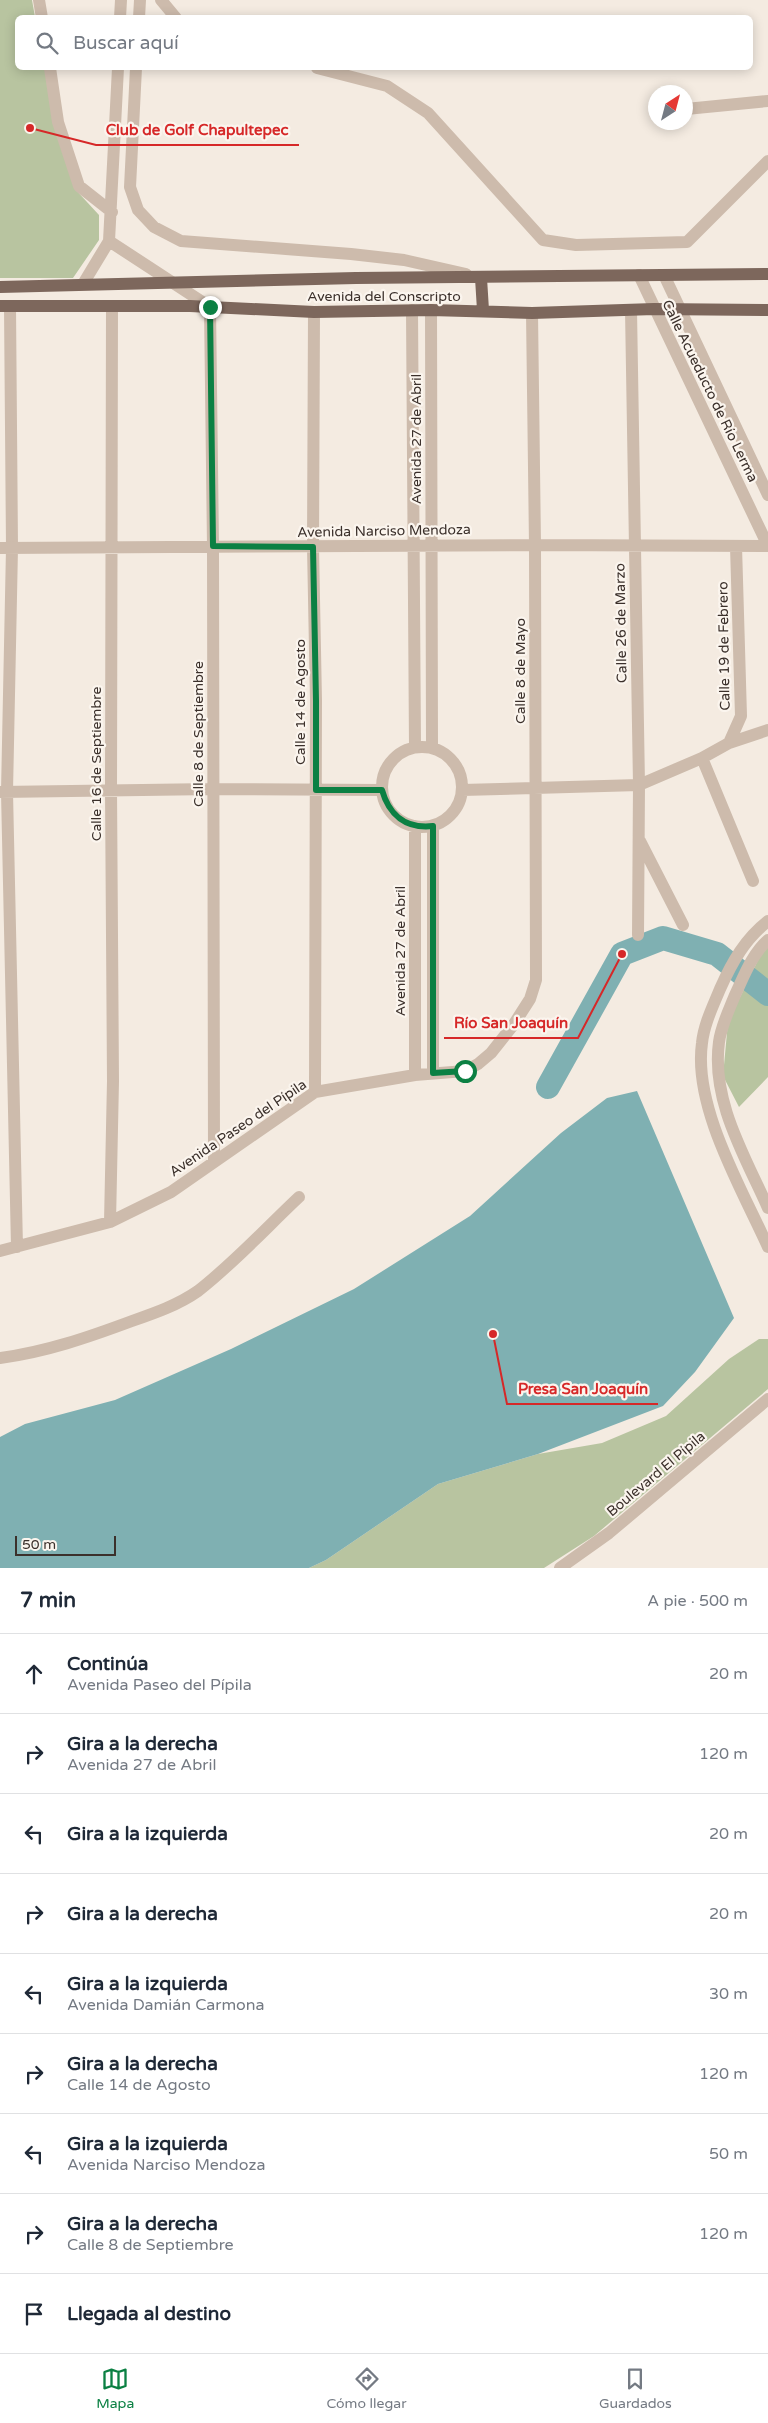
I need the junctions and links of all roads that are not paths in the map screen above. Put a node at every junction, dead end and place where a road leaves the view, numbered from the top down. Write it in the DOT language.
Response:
graph roads {
  1 [pos="39,0"];
  2 [pos="121,0"];
  3 [pos="140,0"];
  4 [pos="161,0"];
  5 [pos="42,15"];
  6 [pos="120,15"];
  7 [pos="139,15"];
  8 [pos="174,15"];
  9 [pos="50,70"];
  10 [pos="118,70"];
  11 [pos="136,70"];
  12 [pos="325,70"];
  13 [pos="768,101"];
  14 [pos="693,108"];
  15 [pos="768,161"];
  16 [pos="112,212"];
  17 [pos="109,242"];
  18 [pos="768,274"];
  19 [pos="639,275"];
  20 [pos="664,275"];
  21 [pos="481,278"];
  22 [pos="170,282"];
  23 [pos="83,284"];
  24 [pos="0,287"];
  25 [pos="5,306"];
  26 [pos="112,306"];
  27 [pos="210,307"];
  28 [pos="654,309"];
  29 [pos="412,310"];
  30 [pos="431,310"];
  31 [pos="483,310"];
  32 [pos="631,310"];
  33 [pos="680,310"];
  34 [pos="768,310"];
  35 [pos="314,312"];
  36 [pos="532,313"];
  37 [pos="768,495"];
  38 [pos="535,545"];
  39 [pos="213,546"];
  40 [pos="415,546"];
  41 [pos="431,546"];
  42 [pos="635,546"];
  43 [pos="736,546"];
  44 [pos="768,546"];
  45 [pos="111,547"];
  46 [pos="313,547"];
  47 [pos="6,548"];
  48 [pos="768,730"];
  49 [pos="729,743"];
  50 [pos="415,747"];
  51 [pos="432,748"];
  52 [pos="702,758"];
  53 [pos="640,785"];
  54 [pos="213,789"];
  55 [pos="536,789"];
  56 [pos="111,790"];
  57 [pos="316,790"];
  58 [pos="382,790"];
  59 [pos="462,790"];
  60 [pos="4,792"];
  61 [pos="415,826"];
  62 [pos="433,826"];
  63 [pos="638,837"];
  64 [pos="753,881"];
  65 [pos="768,921"];
  66 [pos="683,925"];
  67 [pos="638,935"];
  68 [pos="768,940"];
  69 [pos="514,1024"];
  70 [pos="433,1073"];
  71 [pos="414,1075"];
  72 [pos="315,1092"];
  73 [pos="214,1162"];
  74 [pos="299,1197"];
  75 [pos="768,1208"];
  76 [pos="110,1222"];
  77 [pos="17,1247"];
  78 [pos="768,1247"];
  79 [pos="0,1251"];
  80 [pos="0,1358"];
  81 [pos="768,1399"];
  82 [pos="768,1408"];
  83 [pos="600,1544"];
  84 [pos="560,1568"];
  85 [pos="571,1568"];
  1 -- 5 [label="street"];
  2 -- 6 [label="street"];
  3 -- 7 [label="street"];
  4 -- 8 [label="street"];
  9 -- 16 [label="street"];
  10 -- 16 [label="street"];
  11 -- 21 [label="street"];
  12 -- 15 [label="street"];
  13 -- 14 [label="street"];
  16 -- 17 [label="street"];
  17 -- 22 [label="street"];
  17 -- 23 [label="street"];
  18 -- 20 [label="main road, Avenida del Conscripto"];
  19 -- 20 [label="main road, Avenida del Conscripto"];
  19 -- 21 [label="main road, Avenida del Conscripto"];
  19 -- 28 [label="street, Calle Acueducto de Río Lerma"];
  20 -- 33 [label="street, Calle Acueducto de Río Lerma"];
  21 -- 22 [label="main road, Avenida del Conscripto"];
  21 -- 31 [label="main road"];
  22 -- 23 [label="main road, Avenida del Conscripto"];
  22 -- 27 [label="street"];
  23 -- 24 [label="main road, Avenida del Conscripto"];
  25 -- 26 [label="main road, Avenida del Conscripto"];
  25 -- 47 [label="street"];
  26 -- 27 [label="main road, Avenida del Conscripto"];
  26 -- 45 [label="street, Calle 16 de Septiembre"];
  27 -- 35 [label="main road, Avenida del Conscripto"];
  27 -- 39 [label="street, Calle 8 de Septiembre"];
  28 -- 32 [label="main road, Avenida del Conscripto"];
  28 -- 33 [label="main road, Avenida del Conscripto"];
  28 -- 44 [label="street, Calle Acueducto de Río Lerma"];
  29 -- 30 [label="main road, Avenida del Conscripto"];
  29 -- 35 [label="main road, Avenida del Conscripto"];
  29 -- 40 [label="street, Avenida 27 de Abril"];
  30 -- 31 [label="main road, Avenida del Conscripto"];
  30 -- 41 [label="street, Avenida 27 de Abril"];
  31 -- 36 [label="main road, Avenida del Conscripto"];
  32 -- 36 [label="main road, Avenida del Conscripto"];
  32 -- 42 [label="street, Calle 26 de Marzo"];
  33 -- 34 [label="main road, Avenida del Conscripto"];
  33 -- 37 [label="street, Calle Acueducto de Río Lerma"];
  35 -- 46 [label="street, Calle 14 de Agosto"];
  36 -- 38 [label="street, Calle 8 de Mayo"];
  38 -- 41 [label="street, Avenida Narciso Mendoza"];
  38 -- 42 [label="street, Avenida Narciso Mendoza"];
  38 -- 55 [label="street, Calle 8 de Mayo"];
  39 -- 45 [label="street, Avenida Narciso Mendoza"];
  39 -- 46 [label="street, Avenida Narciso Mendoza"];
  39 -- 54 [label="street, Calle 8 de Septiembre"];
  40 -- 41 [label="street, Avenida Narciso Mendoza"];
  40 -- 46 [label="street, Avenida Narciso Mendoza"];
  40 -- 50 [label="street, Avenida 27 de Abril"];
  41 -- 51 [label="street, Avenida 27 de Abril"];
  42 -- 43 [label="street, Avenida Narciso Mendoza"];
  42 -- 53 [label="street, Calle 26 de Marzo"];
  43 -- 44 [label="street, Avenida Narciso Mendoza"];
  43 -- 49 [label="street, Calle 19 de Febrero"];
  45 -- 47 [label="street, Avenida Narciso Mendoza"];
  45 -- 56 [label="street, Calle 16 de Septiembre"];
  46 -- 57 [label="street, Calle 14 de Agosto"];
  47 -- 60 [label="street"];
  48 -- 49 [label="street"];
  49 -- 52 [label="street"];
  50 -- 51 [label="street"];
  50 -- 58 [label="street"];
  51 -- 59 [label="street"];
  52 -- 53 [label="street"];
  52 -- 64 [label="street"];
  53 -- 55 [label="street"];
  53 -- 63 [label="street, Calle 26 de Marzo"];
  54 -- 56 [label="street"];
  54 -- 57 [label="street"];
  54 -- 73 [label="street, Calle 8 de Septiembre"];
  55 -- 59 [label="street"];
  55 -- 69 [label="street, Calle 8 de Mayo"];
  56 -- 60 [label="street"];
  56 -- 76 [label="street, Calle 16 de Septiembre"];
  57 -- 58 [label="street"];
  57 -- 72 [label="street, Calle 14 de Agosto"];
  58 -- 61 [label="street"];
  59 -- 62 [label="street"];
  60 -- 77 [label="street"];
  61 -- 62 [label="street"];
  61 -- 71 [label="street, Avenida 27 de Abril"];
  62 -- 70 [label="street"];
  63 -- 66 [label="street"];
  63 -- 67 [label="street, Calle 26 de Marzo"];
  65 -- 78 [label="street"];
  68 -- 75 [label="street"];
  69 -- 70 [label="street, Avenida Paseo del Pípila"];
  70 -- 71 [label="street, Avenida Paseo del Pípila"];
  71 -- 72 [label="street, Avenida Paseo del Pípila"];
  72 -- 73 [label="street, Avenida Paseo del Pípila"];
  73 -- 76 [label="street, Avenida Paseo del Pípila"];
  74 -- 80 [label="street"];
  76 -- 77 [label="street, Avenida Paseo del Pípila"];
  77 -- 79 [label="street, Avenida Paseo del Pípila"];
  81 -- 83 [label="street, Boulevard El Pípila"];
  82 -- 83 [label="street, Boulevard El Pípila"];
  83 -- 84 [label="street, Boulevard El Pípila"];
  83 -- 85 [label="street, Boulevard El Pípila"];
}
